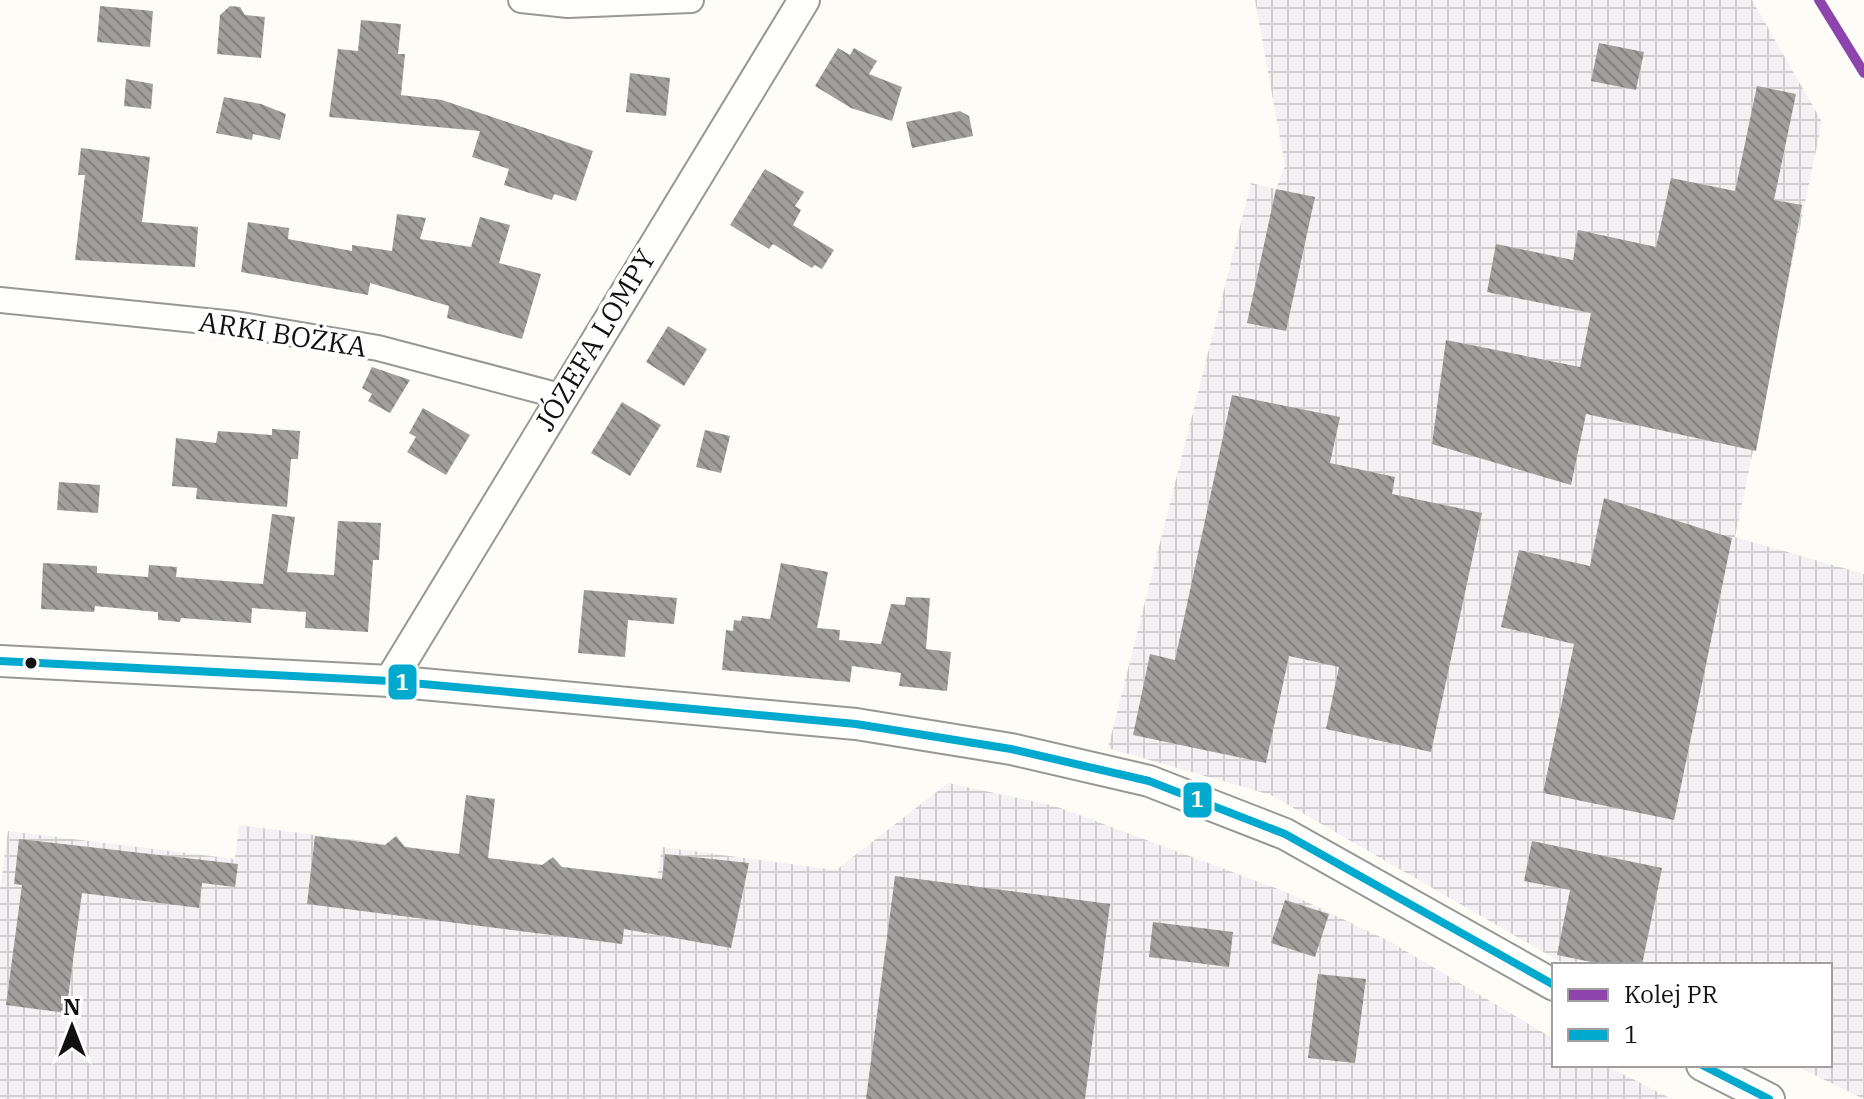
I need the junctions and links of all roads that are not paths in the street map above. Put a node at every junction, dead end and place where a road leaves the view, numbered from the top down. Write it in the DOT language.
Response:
graph roads {
  1 [pos="521,0"];
  2 [pos="691,0"];
  3 [pos="804,0"];
  4 [pos="0,300"];
  5 [pos="560,396"];
  6 [pos="0,661"];
  7 [pos="390,681"];
  8 [pos="1552,984"];
  9 [pos="1706,1067"];
  10 [pos="1769,1099"];
  1 -- 2 [label="street"];
  3 -- 5 [label="street, JÓZEFA LOMPY"];
  4 -- 5 [label="street, ARKI BOŻKA"];
  5 -- 7 [label="street, JÓZEFA LOMPY"];
  6 -- 7 [label="street"];
  7 -- 8 [label="street"];
  9 -- 10 [label="street"];
}
